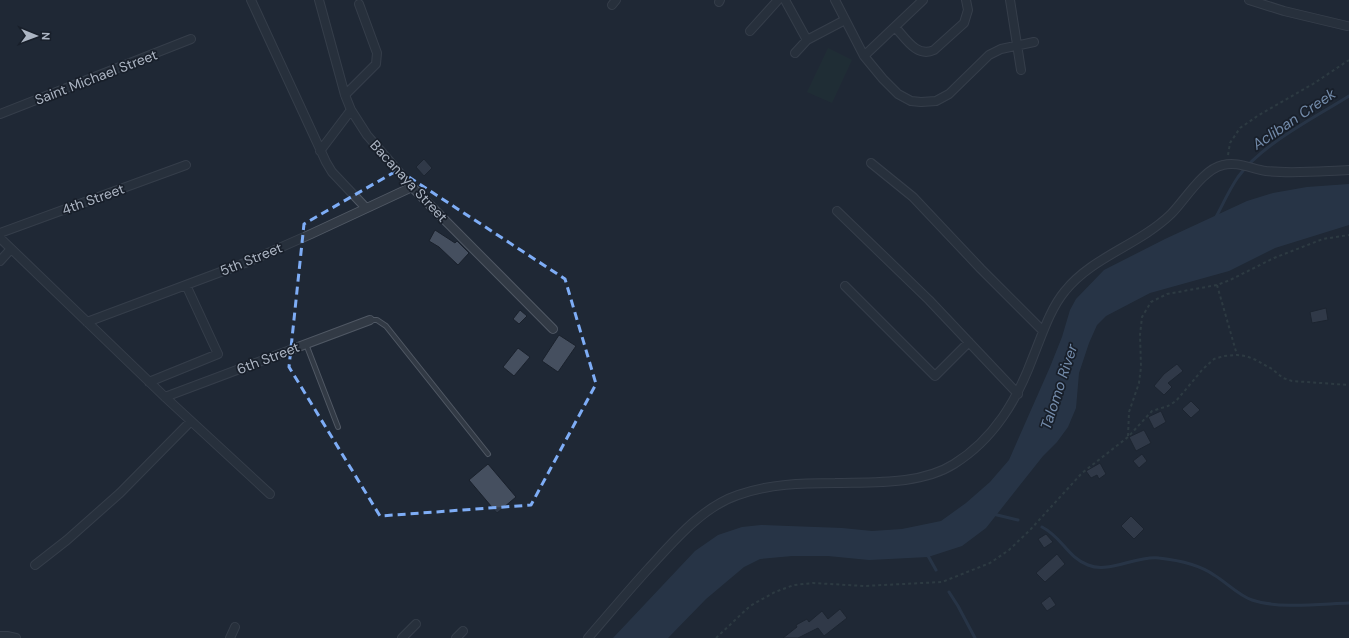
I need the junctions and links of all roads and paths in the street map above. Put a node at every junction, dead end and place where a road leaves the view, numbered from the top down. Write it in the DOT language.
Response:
graph roads {
  1 [pos="251,0"];
  2 [pos="319,0"];
  3 [pos="778,0"];
  4 [pos="785,0"];
  5 [pos="835,0"];
  6 [pos="923,0"];
  7 [pos="966,0"];
  8 [pos="1010,0"];
  9 [pos="1249,0"];
  10 [pos="359,4"];
  11 [pos="844,20"];
  12 [pos="1347,26"];
  13 [pos="895,27"];
  14 [pos="750,31"];
  15 [pos="191,39"];
  16 [pos="806,40"];
  17 [pos="1034,42"];
  18 [pos="1017,46"];
  19 [pos="795,53"];
  20 [pos="864,56"];
  21 [pos="1349,60"];
  22 [pos="1021,70"];
  23 [pos="344,95"];
  24 [pos="351,110"];
  25 [pos="0,114"];
  26 [pos="320,151"];
  27 [pos="871,163"];
  28 [pos="1232,164"];
  29 [pos="186,165"];
  30 [pos="1349,170"];
  31 [pos="412,187"];
  32 [pos="366,208"];
  33 [pos="838,211"];
  34 [pos="0,233"];
  35 [pos="1349,235"];
  36 [pos="0,238"];
  37 [pos="11,249"];
  38 [pos="0,261"];
  39 [pos="186,285"];
  40 [pos="1217,285"];
  41 [pos="845,286"];
  42 [pos="370,320"];
  43 [pos="87,322"];
  44 [pos="553,329"];
  45 [pos="1043,331"];
  46 [pos="969,342"];
  47 [pos="305,344"];
  48 [pos="1237,355"];
  49 [pos="149,382"];
  50 [pos="1349,385"];
  51 [pos="1018,394"];
  52 [pos="165,398"];
  53 [pos="191,421"];
  54 [pos="338,427"];
  55 [pos="1128,437"];
  56 [pos="488,454"];
  57 [pos="270,494"];
  58 [pos="34,565"];
  59 [pos="416,624"];
  60 [pos="235,627"];
  61 [pos="463,631"];
  62 [pos="0,636"];
  63 [pos="16,638"];
  64 [pos="230,638"];
  65 [pos="402,638"];
  66 [pos="456,638"];
  67 [pos="588,638"];
  68 [pos="716,638"];
  1 -- 26 [label="street"];
  2 -- 23 [label="street, Bacanaya Street"];
  3 -- 14 [label="street"];
  4 -- 16 [label="street"];
  5 -- 11 [label="street"];
  6 -- 13 [label="street"];
  7 -- 13 [label="street"];
  8 -- 18 [label="street"];
  9 -- 12 [label="street"];
  10 -- 23 [label="street"];
  11 -- 16 [label="street"];
  11 -- 20 [label="street"];
  13 -- 20 [label="street"];
  15 -- 25 [label="street, Saint Michael Street"];
  16 -- 19 [label="street"];
  17 -- 18 [label="street"];
  18 -- 20 [label="street"];
  18 -- 22 [label="street"];
  21 -- 28 [label="path"];
  23 -- 24 [label="street, Bacanaya Street"];
  24 -- 26 [label="street"];
  24 -- 31 [label="street, Bacanaya Street"];
  26 -- 32 [label="street"];
  27 -- 45 [label="street"];
  28 -- 30 [label="street"];
  28 -- 45 [label="street"];
  29 -- 34 [label="street, 4th Street"];
  31 -- 32 [label="street, 5th Street"];
  31 -- 44 [label="street, Bacanaya Street"];
  32 -- 39 [label="street, 5th Street"];
  33 -- 46 [label="street"];
  35 -- 40 [label="path"];
  36 -- 37 [label="street"];
  37 -- 38 [label="street"];
  37 -- 43 [label="street"];
  39 -- 43 [label="street, 5th Street"];
  39 -- 49 [label="street"];
  40 -- 48 [label="path"];
  40 -- 55 [label="path"];
  41 -- 46 [label="street"];
  42 -- 47 [label="street, 6th Street"];
  42 -- 56 [label="lane"];
  43 -- 49 [label="street"];
  45 -- 51 [label="street"];
  46 -- 51 [label="street"];
  47 -- 52 [label="street, 6th Street"];
  47 -- 54 [label="lane"];
  48 -- 50 [label="path"];
  48 -- 55 [label="path"];
  49 -- 52 [label="street"];
  51 -- 67 [label="street"];
  52 -- 53 [label="street"];
  53 -- 57 [label="street"];
  53 -- 58 [label="street"];
  55 -- 68 [label="path"];
  59 -- 65 [label="street"];
  60 -- 64 [label="street"];
  61 -- 66 [label="street"];
  62 -- 63 [label="street"];
}
